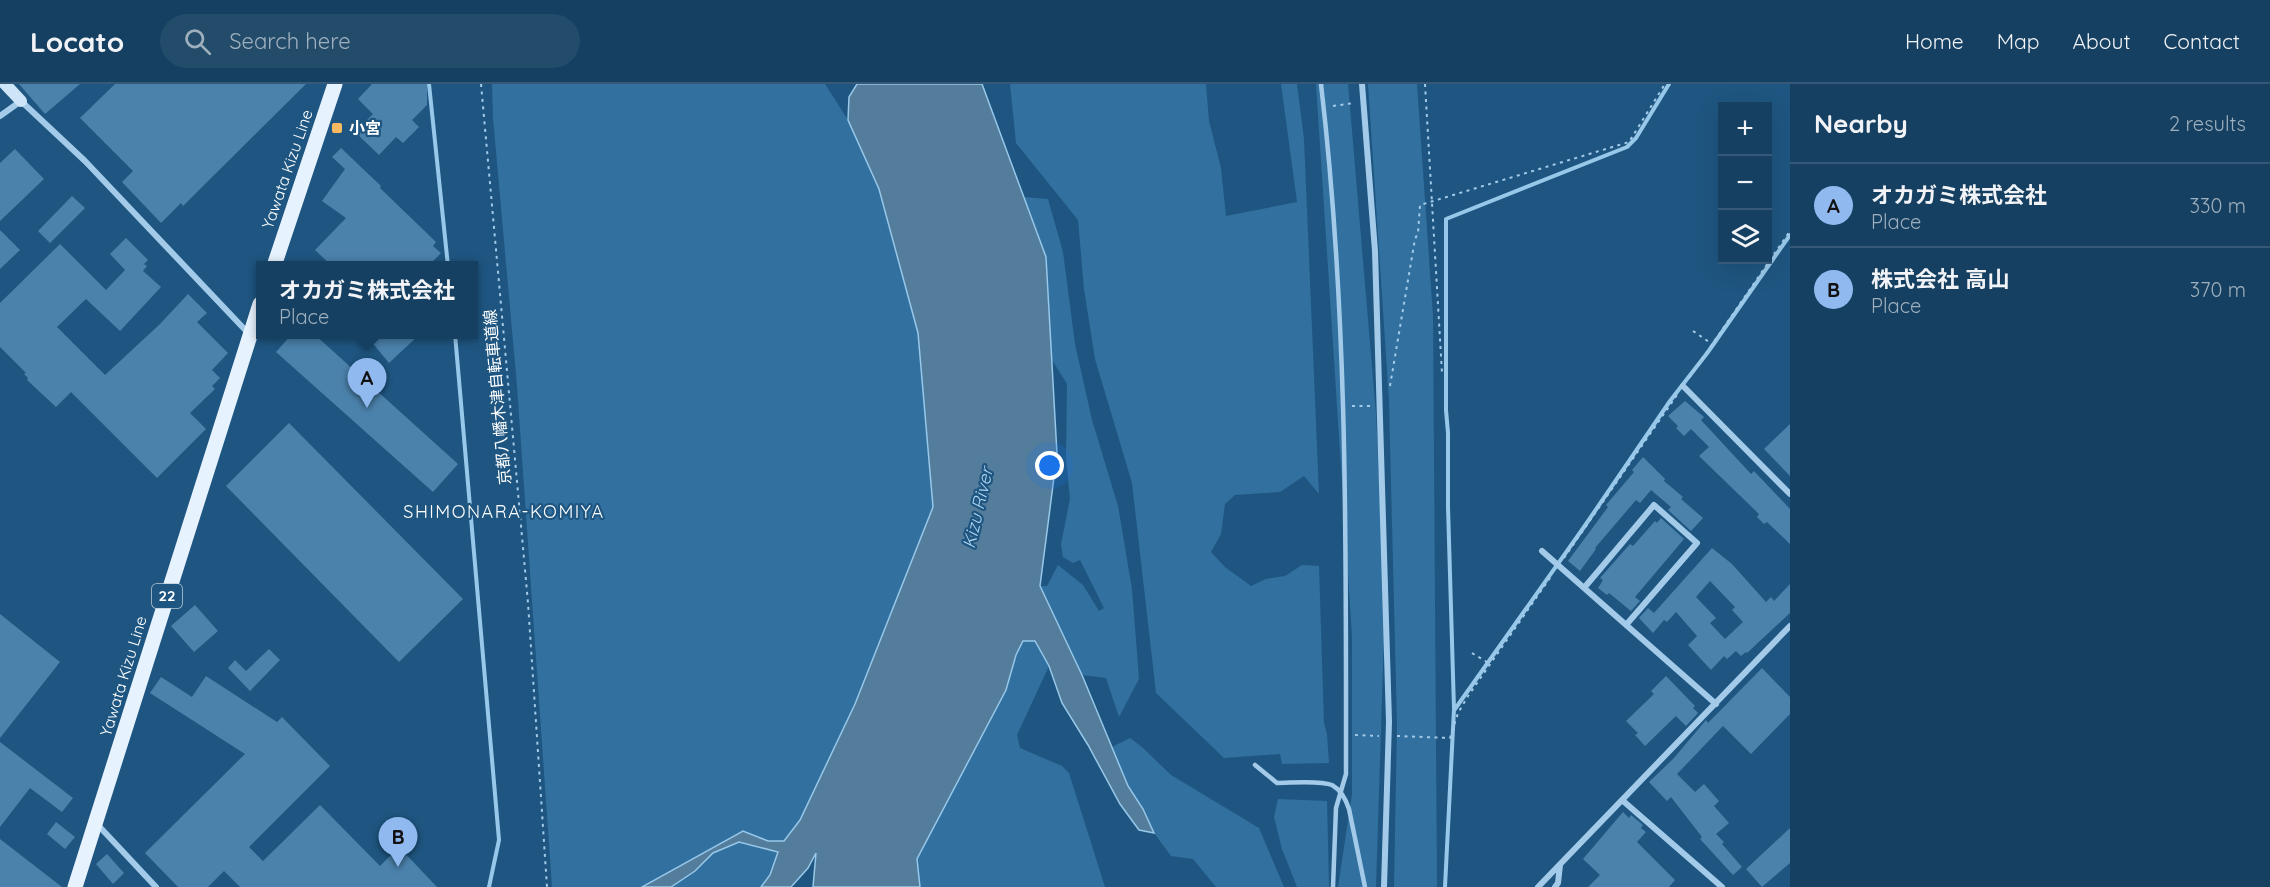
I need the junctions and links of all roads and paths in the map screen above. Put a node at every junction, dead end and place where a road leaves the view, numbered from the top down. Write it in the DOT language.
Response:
graph roads {
  1 [pos="5,84"];
  2 [pos="335,84"];
  3 [pos="481,84"];
  4 [pos="1321,84"];
  5 [pos="1362,84"];
  6 [pos="1425,84"];
  7 [pos="1665,84"];
  8 [pos="21,101"];
  9 [pos="1364,102"];
  10 [pos="1324,108"];
  11 [pos="0,116"];
  12 [pos="1433,202"];
  13 [pos="1790,231"];
  14 [pos="276,261"];
  15 [pos="256,319"];
  16 [pos="1693,331"];
  17 [pos="250,336"];
  18 [pos="1712,344"];
  19 [pos="1442,373"];
  20 [pos="1683,386"];
  21 [pos="1381,405"];
  22 [pos="1342,407"];
  23 [pos="1790,494"];
  24 [pos="1542,551"];
  25 [pos="1559,566"];
  26 [pos="1584,588"];
  27 [pos="1626,625"];
  28 [pos="1790,626"];
  29 [pos="1472,653"];
  30 [pos="1490,664"];
  31 [pos="1716,704"];
  32 [pos="1450,738"];
  33 [pos="1255,765"];
  34 [pos="1341,794"];
  35 [pos="1622,800"];
  36 [pos="96,823"];
  37 [pos="1560,865"];
  38 [pos="75,887"];
  39 [pos="156,887"];
  40 [pos="547,887"];
  41 [pos="1333,887"];
  42 [pos="1365,887"];
  43 [pos="1384,887"];
  44 [pos="1538,887"];
  45 [pos="1555,887"];
  46 [pos="1722,887"];
  1 -- 8 [label="street"];
  2 -- 14 [label="main road, Yawata Kizu Line"];
  3 -- 40 [label="path, 京都八幡木津自転車道線"];
  4 -- 10 [label="lane"];
  5 -- 9 [label="street"];
  6 -- 12 [label="path"];
  7 -- 12 [label="path"];
  8 -- 11 [label="street"];
  8 -- 17 [label="street"];
  9 -- 10 [label="path"];
  9 -- 21 [label="street"];
  10 -- 22 [label="lane"];
  12 -- 19 [label="path"];
  12 -- 21 [label="path"];
  13 -- 18 [label="path"];
  15 -- 17 [label="main road, Yawata Kizu Line / 22"];
  16 -- 18 [label="path"];
  17 -- 36 [label="main road, Yawata Kizu Line / 22"];
  18 -- 20 [label="path"];
  20 -- 23 [label="street"];
  20 -- 25 [label="path"];
  21 -- 22 [label="path"];
  21 -- 43 [label="street"];
  22 -- 34 [label="lane"];
  24 -- 25 [label="street"];
  25 -- 26 [label="street"];
  25 -- 30 [label="path"];
  26 -- 27 [label="street"];
  26 -- 27 [label="street"];
  27 -- 31 [label="street"];
  28 -- 31 [label="street"];
  29 -- 30 [label="path"];
  30 -- 32 [label="path"];
  31 -- 35 [label="street"];
  33 -- 34 [label="lane"];
  34 -- 41 [label="lane"];
  34 -- 42 [label="lane"];
  35 -- 37 [label="street"];
  35 -- 46 [label="street"];
  36 -- 38 [label="main road, Yawata Kizu Line / 22"];
  36 -- 39 [label="street"];
  37 -- 44 [label="street"];
  37 -- 45 [label="street"];
}
